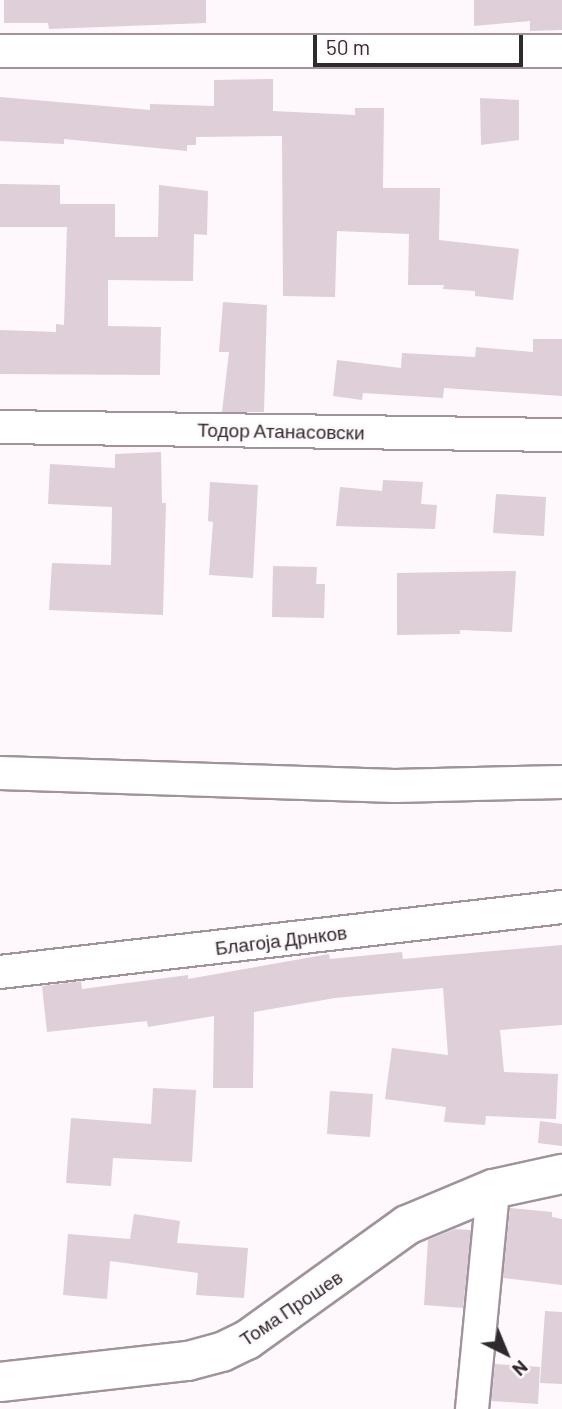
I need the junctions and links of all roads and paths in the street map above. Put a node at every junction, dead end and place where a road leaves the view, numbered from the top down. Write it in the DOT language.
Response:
graph roads {
  1 [pos="0,51"];
  2 [pos="562,51"];
  3 [pos="0,427"];
  4 [pos="562,435"];
  5 [pos="0,773"];
  6 [pos="562,782"];
  7 [pos="562,908"];
  8 [pos="0,972"];
  9 [pos="562,1174"];
  10 [pos="493,1189"];
  11 [pos="0,1382"];
  12 [pos="472,1409"];
  1 -- 2 [label="street"];
  3 -- 4 [label="street, Тодор Атанасовски"];
  5 -- 6 [label="street"];
  7 -- 8 [label="street, Благоја Дрнков"];
  9 -- 10 [label="street, Тома Прошев"];
  10 -- 11 [label="street, Тома Прошев"];
  10 -- 12 [label="street"];
}
